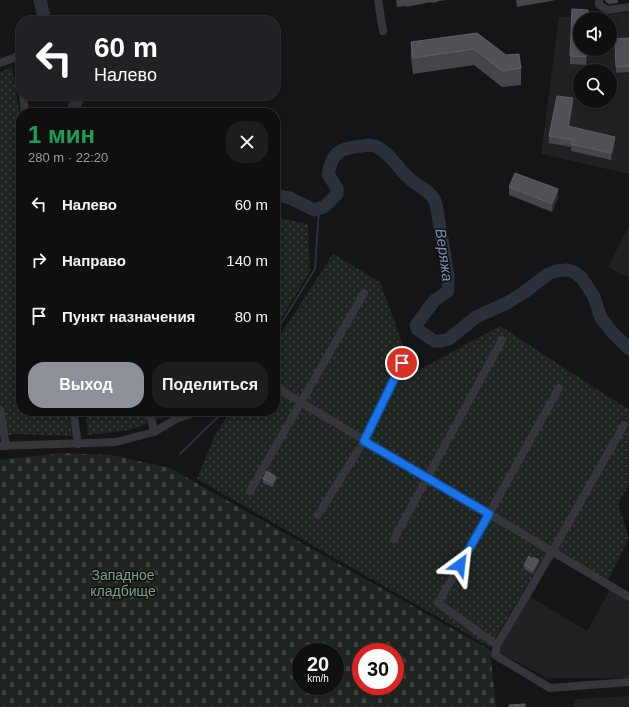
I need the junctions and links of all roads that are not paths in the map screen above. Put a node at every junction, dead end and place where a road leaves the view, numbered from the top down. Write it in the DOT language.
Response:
graph roads {
  1 [pos="378,0"];
  2 [pos="599,0"];
  3 [pos="629,7"];
  4 [pos="383,31"];
  5 [pos="16,57"];
  6 [pos="0,62"];
  7 [pos="364,293"];
  8 [pos="502,340"];
  9 [pos="402,363"];
  10 [pos="559,388"];
  11 [pos="280,390"];
  12 [pos="302,403"];
  13 [pos="0,410"];
  14 [pos="74,416"];
  15 [pos="151,416"];
  16 [pos="184,416"];
  17 [pos="624,425"];
  18 [pos="154,432"];
  19 [pos="364,441"];
  20 [pos="78,444"];
  21 [pos="3,446"];
  22 [pos="427,477"];
  23 [pos="250,491"];
  24 [pos="489,514"];
  25 [pos="318,515"];
  26 [pos="394,539"];
  27 [pos="552,552"];
  28 [pos="629,597"];
  29 [pos="497,645"];
  30 [pos="629,682"];
  1 -- 4 [label="street"];
  2 -- 3 [label="street"];
  5 -- 6 [label="street"];
  7 -- 12 [label="street"];
  8 -- 22 [label="street"];
  9 -- 19 [label="street"];
  10 -- 24 [label="street"];
  11 -- 12 [label="street"];
  12 -- 19 [label="street"];
  12 -- 23 [label="street"];
  13 -- 21 [label="street"];
  14 -- 20 [label="street"];
  15 -- 18 [label="street"];
  16 -- 18 [label="street"];
  17 -- 27 [label="street"];
  18 -- 20 [label="street"];
  19 -- 22 [label="street"];
  19 -- 25 [label="street"];
  20 -- 21 [label="street"];
  22 -- 24 [label="street"];
  22 -- 26 [label="street"];
  24 -- 27 [label="street"];
  24 -- 29 [label="street"];
  27 -- 28 [label="street"];
  27 -- 29 [label="street"];
  29 -- 30 [label="street"];
}
